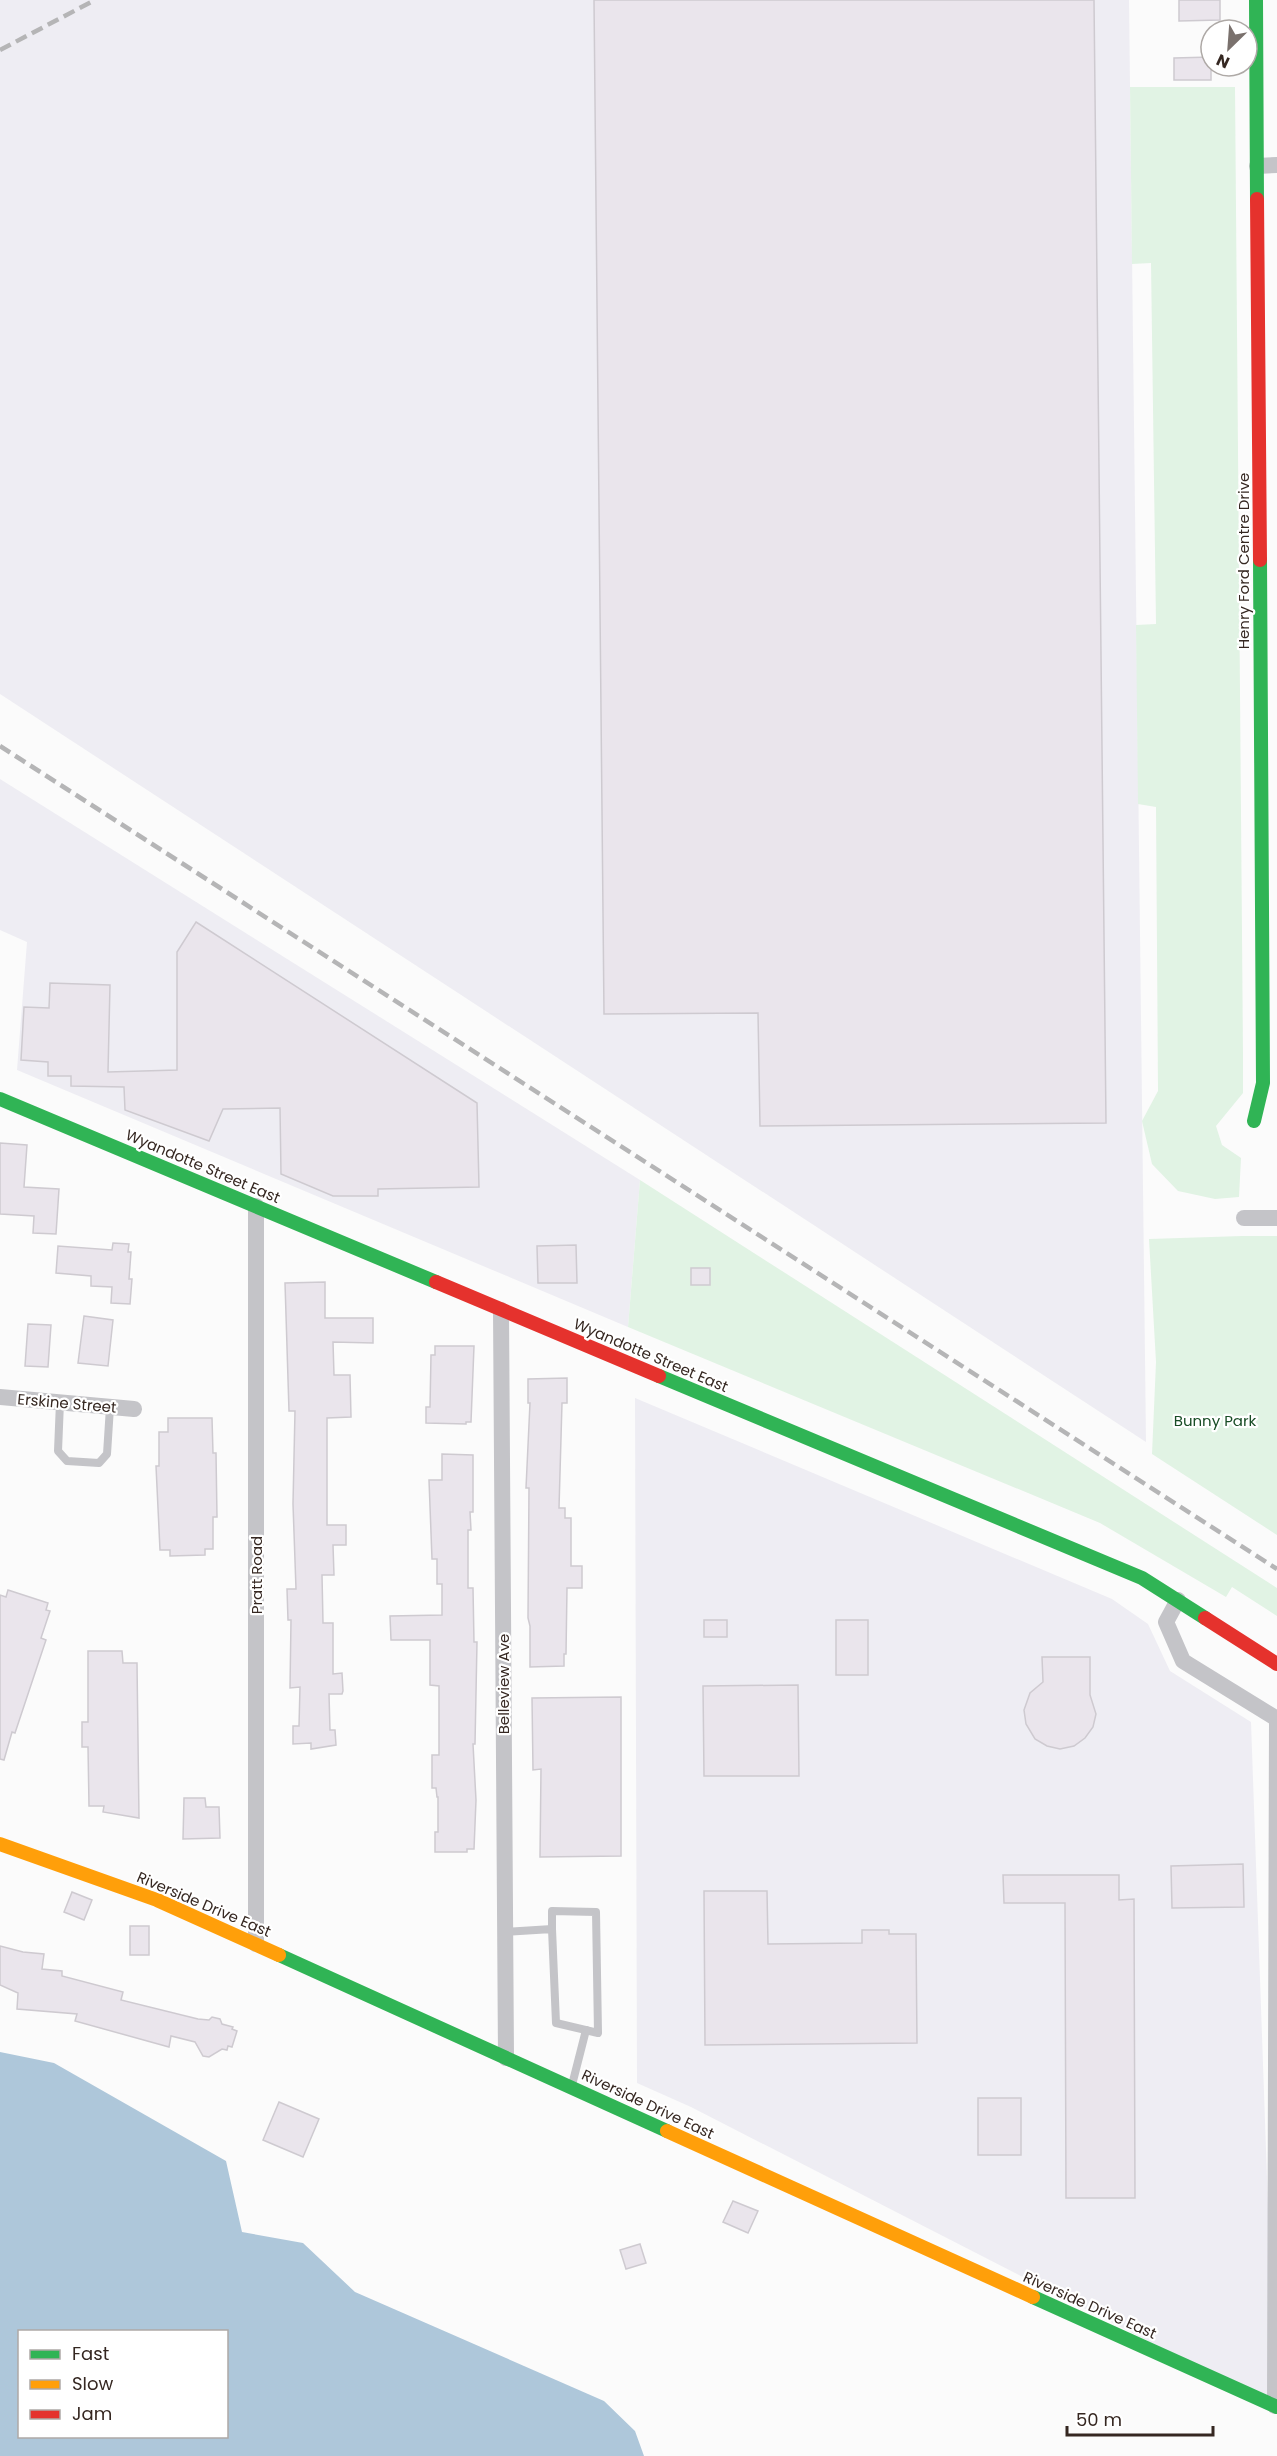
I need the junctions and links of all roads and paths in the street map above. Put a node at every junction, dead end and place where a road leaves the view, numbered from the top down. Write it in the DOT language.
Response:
graph roads {
  1 [pos="1256,0"];
  2 [pos="1277,165"];
  3 [pos="1257,166"];
  4 [pos="1269,824"];
  5 [pos="0,1099"];
  6 [pos="1254,1121"];
  7 [pos="256,1206"];
  8 [pos="1244,1218"];
  9 [pos="1277,1218"];
  10 [pos="501,1310"];
  11 [pos="0,1397"];
  12 [pos="60,1402"];
  13 [pos="110,1407"];
  14 [pos="134,1409"];
  15 [pos="1178,1600"];
  16 [pos="1277,1664"];
  17 [pos="0,1844"];
  18 [pos="552,1929"];
  19 [pos="505,1932"];
  20 [pos="256,1944"];
  21 [pos="586,2030"];
  22 [pos="506,2058"];
  23 [pos="572,2088"];
  24 [pos="1276,2406"];
  1 -- 3 [label="main road, Henry Ford Centre Drive"];
  2 -- 3 [label="street"];
  3 -- 4 [label="main road, Henry Ford Centre Drive"];
  4 -- 6 [label="main road, Henry Ford Centre Drive"];
  5 -- 7 [label="main road, Wyandotte Street East"];
  7 -- 10 [label="main road, Wyandotte Street East"];
  7 -- 20 [label="street, Pratt Road"];
  8 -- 9 [label="street"];
  10 -- 15 [label="main road, Wyandotte Street East"];
  10 -- 19 [label="street, Belleview Ave"];
  11 -- 12 [label="street, Erskine Street"];
  12 -- 13 [label="street, Erskine Street"];
  12 -- 13 [label="lane"];
  13 -- 14 [label="street, Erskine Street"];
  15 -- 16 [label="main road, Wyandotte Street East"];
  15 -- 24 [label="street"];
  17 -- 20 [label="main road, Riverside Drive East"];
  18 -- 19 [label="lane"];
  18 -- 21 [label="lane"];
  18 -- 21 [label="lane"];
  19 -- 22 [label="street, Belleview Ave"];
  20 -- 22 [label="main road, Riverside Drive East"];
  21 -- 23 [label="lane"];
  22 -- 23 [label="main road, Riverside Drive East"];
  23 -- 24 [label="main road, Riverside Drive East"];
}
